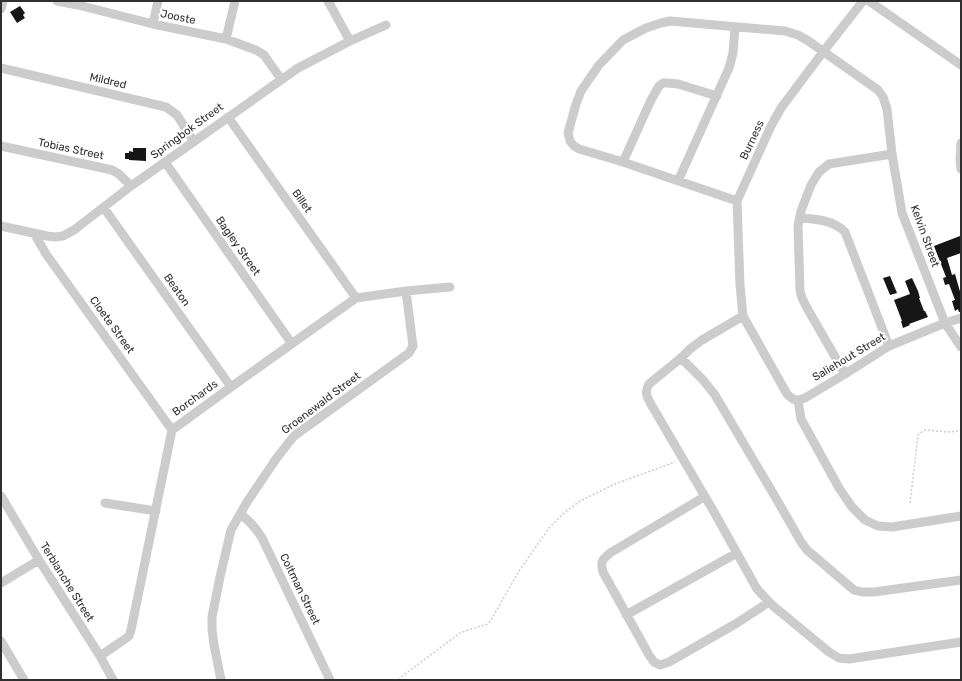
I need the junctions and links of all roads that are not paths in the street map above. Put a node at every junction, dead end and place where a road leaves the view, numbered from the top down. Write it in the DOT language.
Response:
graph roads {
  1 [pos="3,1"];
  2 [pos="57,1"];
  3 [pos="158,1"];
  4 [pos="235,1"];
  5 [pos="328,1"];
  6 [pos="863,1"];
  7 [pos="869,1"];
  8 [pos="78,3"];
  9 [pos="1,9"];
  10 [pos="153,24"];
  11 [pos="386,25"];
  12 [pos="735,27"];
  13 [pos="226,39"];
  14 [pos="350,41"];
  15 [pos="823,52"];
  16 [pos="961,65"];
  17 [pos="1,68"];
  18 [pos="281,79"];
  19 [pos="717,96"];
  20 [pos="228,117"];
  21 [pos="194,142"];
  22 [pos="961,143"];
  23 [pos="1,146"];
  24 [pos="892,154"];
  25 [pos="164,162"];
  26 [pos="623,162"];
  27 [pos="961,169"];
  28 [pos="678,181"];
  29 [pos="131,186"];
  30 [pos="737,201"];
  31 [pos="104,208"];
  32 [pos="800,218"];
  33 [pos="1,226"];
  34 [pos="34,233"];
  35 [pos="450,287"];
  36 [pos="406,291"];
  37 [pos="356,298"];
  38 [pos="743,316"];
  39 [pos="961,318"];
  40 [pos="945,323"];
  41 [pos="292,344"];
  42 [pos="889,346"];
  43 [pos="961,347"];
  44 [pos="680,358"];
  45 [pos="845,374"];
  46 [pos="231,387"];
  47 [pos="796,400"];
  48 [pos="172,430"];
  49 [pos="1,496"];
  50 [pos="704,496"];
  51 [pos="105,503"];
  52 [pos="156,511"];
  53 [pos="240,514"];
  54 [pos="961,516"];
  55 [pos="737,553"];
  56 [pos="39,560"];
  57 [pos="961,580"];
  58 [pos="1,583"];
  59 [pos="769,602"];
  60 [pos="626,615"];
  61 [pos="1,641"];
  62 [pos="961,642"];
  63 [pos="100,656"];
  64 [pos="24,680"];
  65 [pos="113,680"];
  66 [pos="221,680"];
  67 [pos="330,680"];
  1 -- 9 [label="street"];
  2 -- 8 [label="street, Jooste"];
  3 -- 10 [label="street"];
  4 -- 13 [label="street"];
  5 -- 14 [label="street"];
  6 -- 15 [label="street, Burness"];
  7 -- 16 [label="street"];
  8 -- 10 [label="street, Jooste"];
  10 -- 13 [label="street, Jooste"];
  11 -- 14 [label="street, Springbok Street"];
  12 -- 15 [label="street, Kelvin Street"];
  12 -- 19 [label="street"];
  12 -- 26 [label="street, Kelvin Street"];
  13 -- 18 [label="street, Jooste"];
  14 -- 18 [label="street, Springbok Street"];
  15 -- 24 [label="street, Kelvin Street"];
  15 -- 30 [label="street, Burness"];
  17 -- 21 [label="street, Mildred"];
  18 -- 20 [label="street, Springbok Street"];
  19 -- 26 [label="street"];
  19 -- 28 [label="street"];
  20 -- 21 [label="street, Springbok Street"];
  20 -- 37 [label="street, Billet"];
  21 -- 25 [label="street, Springbok Street"];
  22 -- 27 [label="street"];
  23 -- 29 [label="street, Tobias Street"];
  24 -- 32 [label="street"];
  24 -- 40 [label="street, Kelvin Street"];
  25 -- 29 [label="street, Springbok Street"];
  25 -- 41 [label="street, Bagley Street"];
  26 -- 28 [label="street, Kelvin Street"];
  28 -- 30 [label="street, Kelvin Street"];
  29 -- 31 [label="street, Springbok Street"];
  30 -- 38 [label="street, Burness"];
  31 -- 34 [label="street, Springbok Street"];
  31 -- 46 [label="street, Beaton"];
  32 -- 42 [label="street"];
  32 -- 45 [label="street"];
  33 -- 34 [label="street, Springbok Street"];
  34 -- 48 [label="street, Cloete Street"];
  35 -- 36 [label="street, Borchards"];
  36 -- 37 [label="street, Borchards"];
  36 -- 53 [label="street, Groenewald Street"];
  37 -- 41 [label="street, Borchards"];
  38 -- 44 [label="street"];
  38 -- 47 [label="street, Burness"];
  39 -- 40 [label="street, Saliehout Street"];
  40 -- 42 [label="street, Saliehout Street"];
  40 -- 43 [label="street, Kelvin Street"];
  41 -- 46 [label="street, Borchards"];
  42 -- 45 [label="street, Saliehout Street"];
  44 -- 50 [label="street"];
  44 -- 57 [label="street"];
  45 -- 47 [label="street, Saliehout Street"];
  46 -- 48 [label="street, Borchards"];
  47 -- 54 [label="street"];
  48 -- 52 [label="street, Borchards"];
  49 -- 56 [label="street, Terblanche Street"];
  50 -- 55 [label="street"];
  50 -- 60 [label="street"];
  51 -- 52 [label="street"];
  52 -- 63 [label="street, Borchards"];
  53 -- 66 [label="street, Groenewald Street"];
  53 -- 67 [label="street, Coltman Street"];
  55 -- 59 [label="street"];
  55 -- 60 [label="street"];
  56 -- 58 [label="street"];
  56 -- 63 [label="street, Terblanche Street"];
  59 -- 60 [label="street"];
  59 -- 62 [label="street"];
  61 -- 64 [label="street"];
  63 -- 65 [label="street, Terblanche Street"];
}
